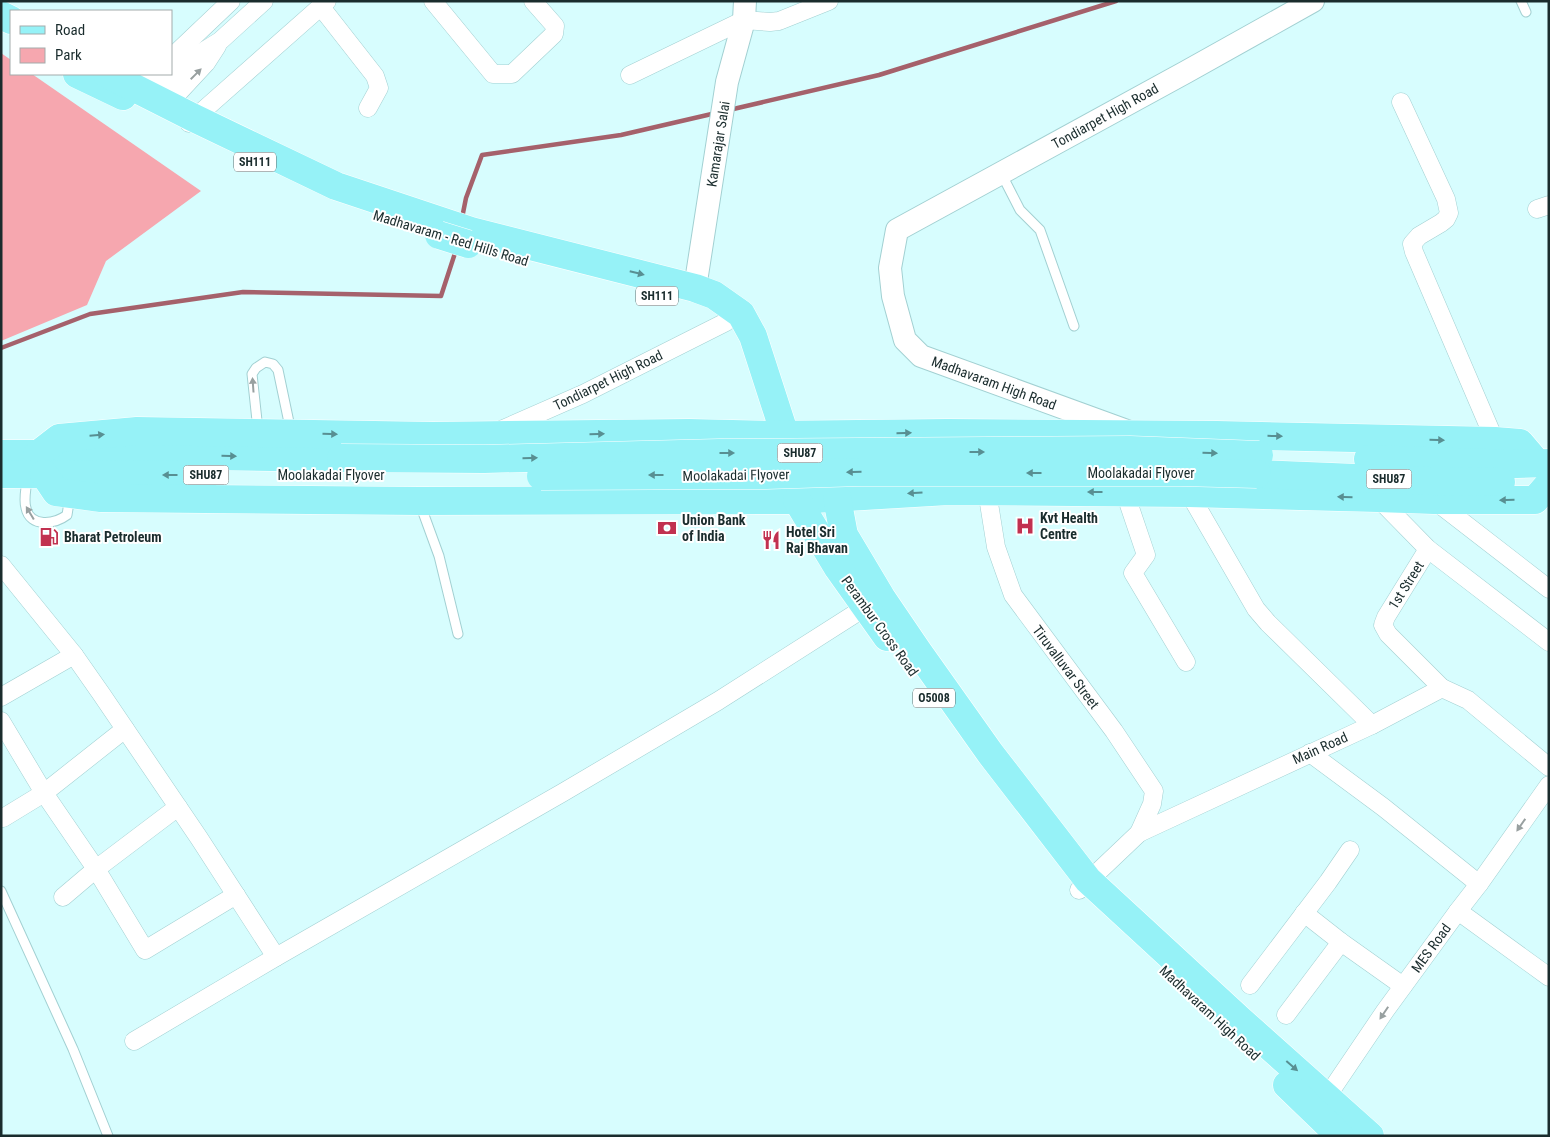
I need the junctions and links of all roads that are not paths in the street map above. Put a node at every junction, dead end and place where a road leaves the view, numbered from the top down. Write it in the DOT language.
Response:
graph roads {
  1 [pos="231,1"];
  2 [pos="264,1"];
  3 [pos="433,1"];
  4 [pos="533,1"];
  5 [pos="829,1"];
  6 [pos="1313,1"];
  7 [pos="1521,1"];
  8 [pos="324,4"];
  9 [pos="744,11"];
  10 [pos="1526,12"];
  11 [pos="172,57"];
  12 [pos="79,75"];
  13 [pos="110,75"];
  14 [pos="630,75"];
  15 [pos="153,91"];
  16 [pos="1401,102"];
  17 [pos="368,108"];
  18 [pos="190,122"];
  19 [pos="1001,173"];
  20 [pos="897,230"];
  21 [pos="469,237"];
  22 [pos="695,288"];
  23 [pos="726,322"];
  24 [pos="1074,326"];
  25 [pos="259,433"];
  26 [pos="689,433"];
  27 [pos="947,433"];
  28 [pos="292,434"];
  29 [pos="778,435"];
  30 [pos="1138,435"];
  31 [pos="490,436"];
  32 [pos="1495,441"];
  33 [pos="1,454"];
  34 [pos="27,469"];
  35 [pos="1546,473"];
  36 [pos="948,491"];
  37 [pos="987,492"];
  38 [pos="70,493"];
  39 [pos="1125,493"];
  40 [pos="1190,493"];
  41 [pos="837,498"];
  42 [pos="1378,498"];
  43 [pos="691,500"];
  44 [pos="797,500"];
  45 [pos="1434,500"];
  46 [pos="419,501"];
  47 [pos="1428,549"];
  48 [pos="1,565"];
  49 [pos="1549,589"];
  50 [pos="873,602"];
  51 [pos="458,634"];
  52 [pos="1549,642"];
  53 [pos="74,655"];
  54 [pos="1186,662"];
  55 [pos="1442,688"];
  56 [pos="1,697"];
  57 [pos="1,721"];
  58 [pos="1372,725"];
  59 [pos="125,728"];
  60 [pos="1310,753"];
  61 [pos="1549,767"];
  62 [pos="1549,785"];
  63 [pos="44,793"];
  64 [pos="178,808"];
  65 [pos="3,818"];
  66 [pos="1139,833"];
  67 [pos="1350,850"];
  68 [pos="96,869"];
  69 [pos="1479,884"];
  70 [pos="1083,885"];
  71 [pos="1,891"];
  72 [pos="236,896"];
  73 [pos="63,897"];
  74 [pos="1458,911"];
  75 [pos="1304,913"];
  76 [pos="1340,942"];
  77 [pos="276,957"];
  78 [pos="1549,977"];
  79 [pos="1250,985"];
  80 [pos="1404,986"];
  81 [pos="1286,1015"];
  82 [pos="134,1041"];
  83 [pos="1322,1105"];
  84 [pos="108,1136"];
  85 [pos="1340,1136"];
  86 [pos="1370,1136"];
  1 -- 11 [label="street"];
  15 -- 2 [label="street, one-way"];
  3 -- 4 [label="street"];
  5 -- 9 [label="street"];
  6 -- 19 [label="street, Tondiarpet High Road"];
  7 -- 10 [label="lane"];
  8 -- 17 [label="street"];
  8 -- 18 [label="street"];
  9 -- 14 [label="street"];
  9 -- 22 [label="street, Kamarajar Salai"];
  12 -- 18 [label="main road, Madhavaram - Red Hills Road / SH111"];
  13 -- 15 [label="main road, Madhavaram - Red Hills Road / SH111"];
  15 -- 18 [label="main road, Madhavaram - Red Hills Road / SH111"];
  16 -- 32 [label="street"];
  18 -- 21 [label="main road, Madhavaram - Red Hills Road / SH111, bridge"];
  19 -- 20 [label="street, Tondiarpet High Road"];
  19 -- 24 [label="lane"];
  20 -- 30 [label="street, Madhavaram High Road"];
  21 -- 22 [label="main road, Madhavaram - Red Hills Road / SH111, one-way"];
  21 -- 23 [label="main road, Madhavaram - Red Hills Road / SH111"];
  22 -- 29 [label="main road, Madhavaram - Red Hills Road / SH111"];
  23 -- 29 [label="main road"];
  23 -- 31 [label="street, Tondiarpet High Road"];
  25 -- 28 [label="main road"];
  25 -- 28 [label="lane, one-way"];
  34 -- 25 [label="main road, one-way"];
  26 -- 29 [label="main road"];
  31 -- 26 [label="main road, one-way"];
  26 -- 43 [label="main road"];
  29 -- 27 [label="main road, one-way"];
  27 -- 30 [label="main road"];
  27 -- 36 [label="main road"];
  28 -- 31 [label="main road, one-way"];
  30 -- 32 [label="main road, one-way"];
  32 -- 35 [label="main road"];
  33 -- 34 [label="main road, SHU87"];
  34 -- 35 [label="main road, Moolakadai Flyover / SHU87, bridge"];
  34 -- 38 [label="main road"];
  38 -- 34 [label="lane, one-way"];
  35 -- 45 [label="main road, one-way"];
  36 -- 37 [label="main road"];
  36 -- 41 [label="main road, one-way"];
  39 -- 37 [label="main road, one-way"];
  37 -- 66 [label="street, Tiruvalluvar Street"];
  38 -- 46 [label="main road"];
  39 -- 40 [label="main road"];
  39 -- 54 [label="street"];
  42 -- 40 [label="main road, one-way"];
  40 -- 58 [label="street"];
  41 -- 44 [label="main road"];
  41 -- 50 [label="main road, Perambur Cross Road / O5008"];
  42 -- 45 [label="main road"];
  42 -- 47 [label="street"];
  43 -- 44 [label="main road"];
  43 -- 46 [label="main road"];
  44 -- 50 [label="main road, Perambur Cross Road / O5008"];
  45 -- 49 [label="street"];
  46 -- 51 [label="lane"];
  47 -- 52 [label="street"];
  47 -- 55 [label="street, 1st Street"];
  48 -- 53 [label="street"];
  50 -- 70 [label="main road, Perambur Cross Road / O5008"];
  50 -- 77 [label="street"];
  53 -- 56 [label="street"];
  53 -- 59 [label="street"];
  55 -- 58 [label="street, Main Road"];
  55 -- 61 [label="street"];
  57 -- 63 [label="street"];
  58 -- 60 [label="street, Main Road"];
  59 -- 63 [label="street"];
  59 -- 64 [label="street"];
  60 -- 66 [label="street, Main Road"];
  60 -- 69 [label="street"];
  62 -- 69 [label="street, MES Road, one-way"];
  63 -- 65 [label="street"];
  63 -- 68 [label="street"];
  64 -- 68 [label="street"];
  64 -- 72 [label="street"];
  66 -- 70 [label="street, Main Road"];
  67 -- 75 [label="street"];
  68 -- 72 [label="street"];
  68 -- 73 [label="street"];
  69 -- 74 [label="street, MES Road"];
  70 -- 83 [label="main road, Madhavaram High Road"];
  71 -- 84 [label="lane"];
  72 -- 77 [label="street"];
  74 -- 78 [label="street"];
  74 -- 80 [label="street, MES Road"];
  75 -- 76 [label="street"];
  75 -- 79 [label="street"];
  76 -- 80 [label="street"];
  76 -- 81 [label="street"];
  77 -- 82 [label="street"];
  80 -- 83 [label="street, MES Road, one-way"];
  83 -- 85 [label="main road, Madhavaram High Road"];
  83 -- 86 [label="main road"];
}
